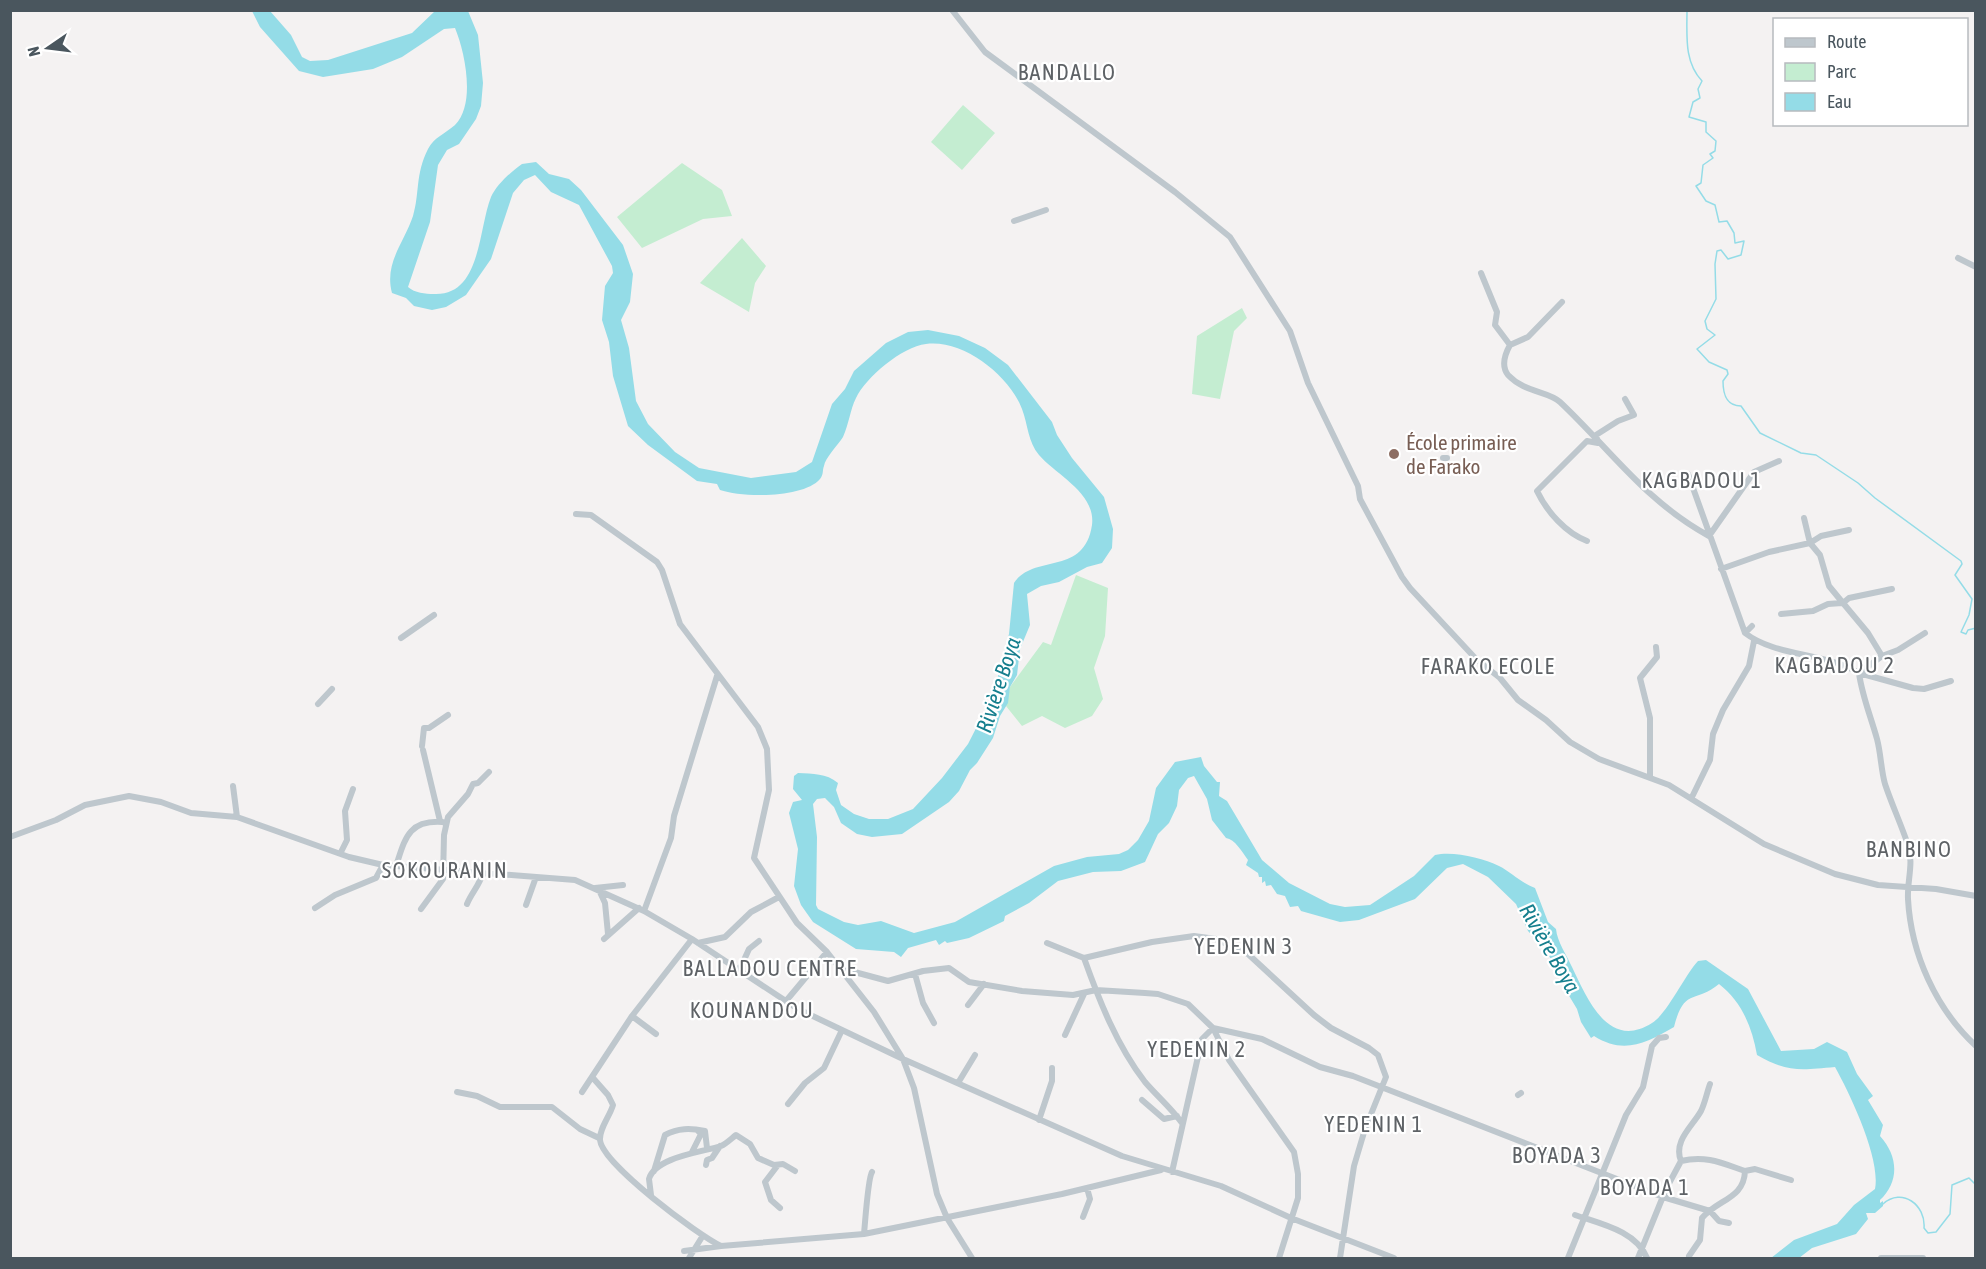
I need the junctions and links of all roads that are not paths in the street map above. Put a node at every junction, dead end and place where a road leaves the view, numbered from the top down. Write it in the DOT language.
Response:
graph roads {
  1 [pos="952,10"];
  2 [pos="1046,210"];
  3 [pos="1014,221"];
  4 [pos="1958,258"];
  5 [pos="1976,267"];
  6 [pos="1480,273"];
  7 [pos="1562,302"];
  8 [pos="1510,345"];
  9 [pos="1625,399"];
  10 [pos="1598,443"];
  11 [pos="1779,461"];
  12 [pos="1688,474"];
  13 [pos="576,513"];
  14 [pos="1804,518"];
  15 [pos="1849,530"];
  16 [pos="1708,533"];
  17 [pos="1587,542"];
  18 [pos="1810,543"];
  19 [pos="1721,569"];
  20 [pos="1892,589"];
  21 [pos="1843,603"];
  22 [pos="1781,614"];
  23 [pos="434,615"];
  24 [pos="1752,626"];
  25 [pos="1745,633"];
  26 [pos="1924,633"];
  27 [pos="401,638"];
  28 [pos="1754,641"];
  29 [pos="1656,647"];
  30 [pos="1882,656"];
  31 [pos="1859,673"];
  32 [pos="717,675"];
  33 [pos="1951,681"];
  34 [pos="332,689"];
  35 [pos="318,704"];
  36 [pos="448,715"];
  37 [pos="489,772"];
  38 [pos="1650,777"];
  39 [pos="232,786"];
  40 [pos="353,789"];
  41 [pos="1692,797"];
  42 [pos="237,817"];
  43 [pos="444,822"];
  44 [pos="10,837"];
  45 [pos="341,852"];
  46 [pos="383,865"];
  47 [pos="396,866"];
  48 [pos="442,869"];
  49 [pos="483,872"];
  50 [pos="536,877"];
  51 [pos="623,885"];
  52 [pos="1908,886"];
  53 [pos="597,889"];
  54 [pos="1976,896"];
  55 [pos="779,897"];
  56 [pos="467,904"];
  57 [pos="526,905"];
  58 [pos="315,908"];
  59 [pos="421,909"];
  60 [pos="642,910"];
  61 [pos="695,941"];
  62 [pos="759,941"];
  63 [pos="1047,943"];
  64 [pos="827,952"];
  65 [pos="1084,958"];
  66 [pos="739,970"];
  67 [pos="843,972"];
  68 [pos="1935,972"];
  69 [pos="915,974"];
  70 [pos="1926,975"];
  71 [pos="984,984"];
  72 [pos="1095,990"];
  73 [pos="1084,994"];
  74 [pos="786,1001"];
  75 [pos="968,1005"];
  76 [pos="632,1016"];
  77 [pos="934,1023"];
  78 [pos="1213,1028"];
  79 [pos="842,1030"];
  80 [pos="656,1034"];
  81 [pos="1065,1035"];
  82 [pos="1666,1037"];
  83 [pos="1976,1046"];
  84 [pos="975,1056"];
  85 [pos="903,1059"];
  86 [pos="1052,1068"];
  87 [pos="593,1078"];
  88 [pos="958,1083"];
  89 [pos="1710,1084"];
  90 [pos="1383,1088"];
  91 [pos="457,1092"];
  92 [pos="582,1092"];
  93 [pos="1142,1100"];
  94 [pos="788,1104"];
  95 [pos="1177,1116"];
  96 [pos="1039,1120"];
  97 [pos="1182,1123"];
  98 [pos="696,1130"];
  99 [pos="599,1138"];
  100 [pos="720,1146"];
  101 [pos="707,1148"];
  102 [pos="692,1152"];
  103 [pos="1681,1161"];
  104 [pos="706,1165"];
  105 [pos="779,1165"];
  106 [pos="1149,1165"];
  107 [pos="1162,1170"];
  108 [pos="653,1171"];
  109 [pos="795,1171"];
  110 [pos="1745,1171"];
  111 [pos="872,1172"];
  112 [pos="1172,1172"];
  113 [pos="1603,1173"];
  114 [pos="1136,1176"];
  115 [pos="1791,1180"];
  116 [pos="1087,1188"];
  117 [pos="651,1195"];
  118 [pos="1663,1197"];
  119 [pos="780,1208"];
  120 [pos="1710,1211"];
  121 [pos="1575,1215"];
  122 [pos="1083,1217"];
  123 [pos="947,1218"];
  124 [pos="1584,1218"];
  125 [pos="1293,1219"];
  126 [pos="1729,1223"];
  127 [pos="864,1234"];
  128 [pos="702,1237"];
  129 [pos="1345,1240"];
  130 [pos="721,1246"];
  131 [pos="1643,1247"];
  132 [pos="696,1250"];
  133 [pos="684,1251"];
  134 [pos="1689,1256"];
  135 [pos="689,1258"];
  136 [pos="972,1258"];
  137 [pos="1279,1258"];
  138 [pos="1340,1258"];
  139 [pos="1394,1258"];
  140 [pos="1568,1258"];
  141 [pos="1638,1258"];
  142 [pos="1647,1258"];
  143 [pos="1881,1258"];
  144 [pos="1923,1258"];
  1 -- 38 [label="street"];
  2 -- 3 [label="street"];
  4 -- 5 [label="street"];
  6 -- 8 [label="street"];
  7 -- 8 [label="street"];
  8 -- 10 [label="street"];
  9 -- 10 [label="street"];
  10 -- 16 [label="street"];
  10 -- 17 [label="street"];
  11 -- 16 [label="street"];
  12 -- 16 [label="street"];
  13 -- 32 [label="street"];
  14 -- 18 [label="street"];
  15 -- 18 [label="street"];
  16 -- 19 [label="street"];
  18 -- 19 [label="street"];
  18 -- 21 [label="street"];
  19 -- 25 [label="street"];
  20 -- 21 [label="street"];
  21 -- 22 [label="street"];
  21 -- 30 [label="street"];
  23 -- 27 [label="street"];
  24 -- 25 [label="street"];
  25 -- 28 [label="street"];
  26 -- 30 [label="street"];
  28 -- 31 [label="street"];
  28 -- 41 [label="street"];
  29 -- 38 [label="street"];
  30 -- 31 [label="street"];
  31 -- 33 [label="street"];
  31 -- 52 [label="street"];
  32 -- 55 [label="street"];
  32 -- 60 [label="street"];
  34 -- 35 [label="street"];
  36 -- 43 [label="street"];
  37 -- 43 [label="street"];
  38 -- 41 [label="street"];
  39 -- 42 [label="street"];
  40 -- 45 [label="street"];
  41 -- 52 [label="street"];
  42 -- 44 [label="street"];
  42 -- 45 [label="street"];
  43 -- 47 [label="street"];
  43 -- 48 [label="street"];
  45 -- 46 [label="street"];
  46 -- 47 [label="street"];
  46 -- 58 [label="street"];
  47 -- 48 [label="street"];
  48 -- 49 [label="street"];
  48 -- 59 [label="street"];
  49 -- 50 [label="street"];
  49 -- 56 [label="street"];
  50 -- 53 [label="street"];
  50 -- 57 [label="street"];
  51 -- 53 [label="street"];
  52 -- 54 [label="street"];
  52 -- 70 [label="street"];
  53 -- 60 [label="street"];
  53 -- 60 [label="street"];
  55 -- 61 [label="street"];
  55 -- 64 [label="street"];
  60 -- 61 [label="street"];
  61 -- 66 [label="street"];
  61 -- 76 [label="street"];
  62 -- 66 [label="street"];
  63 -- 65 [label="street"];
  64 -- 67 [label="street"];
  64 -- 74 [label="street"];
  65 -- 72 [label="street"];
  65 -- 90 [label="street"];
  66 -- 74 [label="street"];
  67 -- 69 [label="street"];
  67 -- 85 [label="street"];
  68 -- 70 [label="street"];
  69 -- 71 [label="street"];
  69 -- 77 [label="street"];
  70 -- 83 [label="street"];
  71 -- 73 [label="street"];
  71 -- 75 [label="street"];
  72 -- 73 [label="street"];
  72 -- 78 [label="street"];
  72 -- 95 [label="street"];
  73 -- 81 [label="street"];
  74 -- 79 [label="street"];
  76 -- 80 [label="street"];
  76 -- 87 [label="street"];
  78 -- 90 [label="street"];
  78 -- 97 [label="street"];
  78 -- 125 [label="street"];
  79 -- 85 [label="street"];
  79 -- 94 [label="street"];
  82 -- 113 [label="street"];
  84 -- 88 [label="street"];
  85 -- 88 [label="street"];
  85 -- 123 [label="street"];
  86 -- 96 [label="street"];
  87 -- 92 [label="street"];
  87 -- 99 [label="street"];
  88 -- 96 [label="street"];
  89 -- 103 [label="street"];
  90 -- 113 [label="street"];
  90 -- 129 [label="street"];
  91 -- 99 [label="street"];
  93 -- 95 [label="street"];
  95 -- 97 [label="street"];
  96 -- 106 [label="street"];
  97 -- 112 [label="street"];
  98 -- 101 [label="street"];
  98 -- 102 [label="street"];
  98 -- 108 [label="street"];
  99 -- 117 [label="street"];
  100 -- 101 [label="street"];
  100 -- 104 [label="street"];
  100 -- 105 [label="street"];
  101 -- 102 [label="street"];
  102 -- 108 [label="street"];
  103 -- 110 [label="street"];
  103 -- 118 [label="street"];
  105 -- 109 [label="street"];
  105 -- 119 [label="street"];
  106 -- 107 [label="street"];
  106 -- 114 [label="street"];
  107 -- 112 [label="street"];
  107 -- 114 [label="street"];
  108 -- 117 [label="street"];
  110 -- 115 [label="street"];
  110 -- 120 [label="street"];
  111 -- 127 [label="street"];
  112 -- 125 [label="street"];
  113 -- 118 [label="street"];
  113 -- 124 [label="street"];
  114 -- 116 [label="street"];
  116 -- 122 [label="street"];
  116 -- 123 [label="street"];
  117 -- 128 [label="street"];
  118 -- 120 [label="street"];
  118 -- 131 [label="street"];
  120 -- 126 [label="street"];
  120 -- 134 [label="street"];
  121 -- 124 [label="street"];
  123 -- 127 [label="street"];
  123 -- 136 [label="street"];
  124 -- 131 [label="street"];
  124 -- 140 [label="street"];
  125 -- 129 [label="street"];
  125 -- 137 [label="street"];
  127 -- 130 [label="street"];
  128 -- 130 [label="street"];
  128 -- 132 [label="street"];
  129 -- 138 [label="street"];
  129 -- 139 [label="street"];
  130 -- 132 [label="street"];
  131 -- 141 [label="street"];
  131 -- 142 [label="street"];
  132 -- 133 [label="street"];
  132 -- 135 [label="street"];
  143 -- 144 [label="street"];
}
